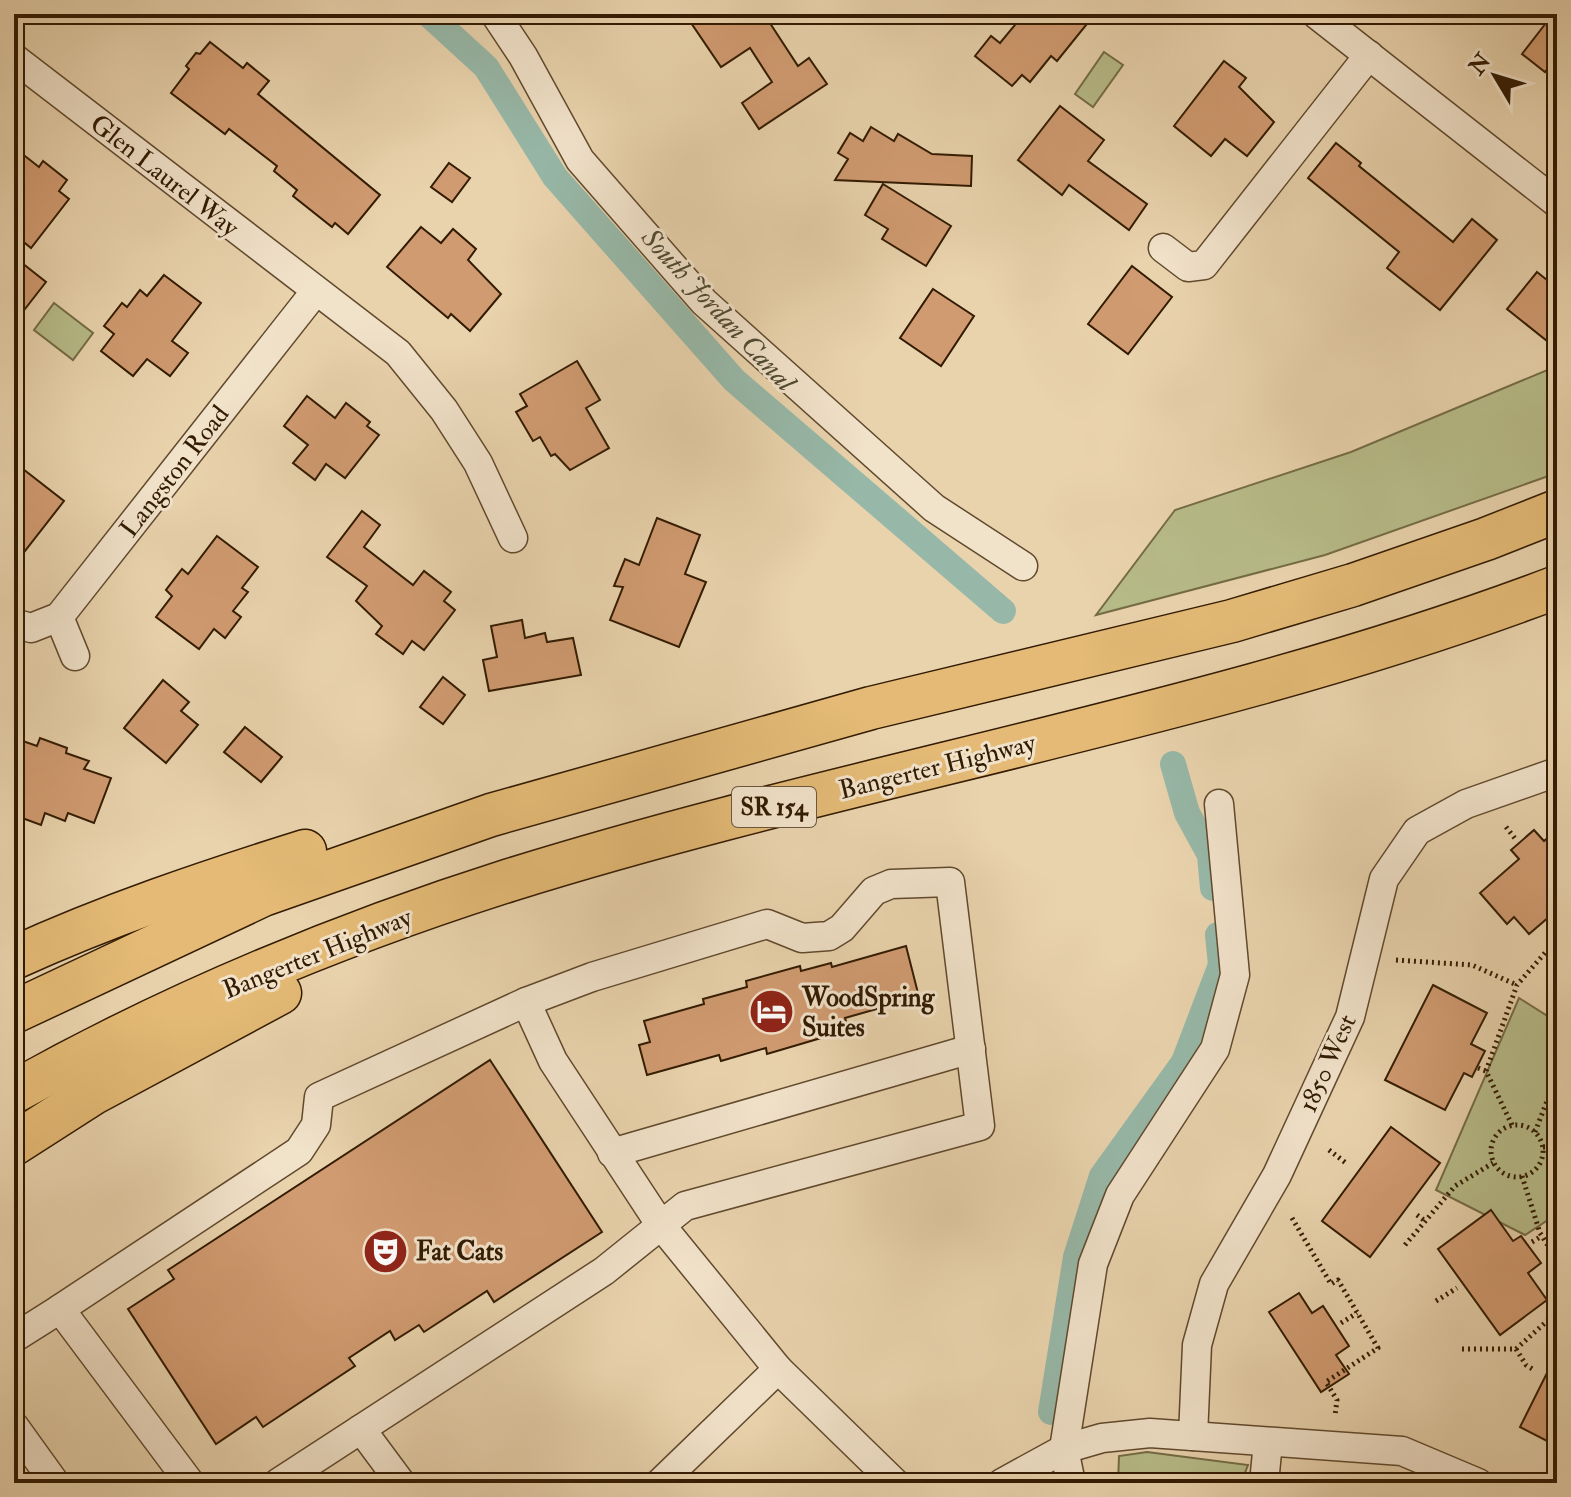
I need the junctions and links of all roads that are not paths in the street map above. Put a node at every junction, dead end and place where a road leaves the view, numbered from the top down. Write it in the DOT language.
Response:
graph roads {
  1 [pos="495,14"];
  2 [pos="1316,14"];
  3 [pos="1369,55"];
  4 [pos="14,58"];
  5 [pos="1557,203"];
  6 [pos="1163,248"];
  7 [pos="315,292"];
  8 [pos="1557,511"];
  9 [pos="513,538"];
  10 [pos="1023,566"];
  11 [pos="1557,587"];
  12 [pos="59,617"];
  13 [pos="14,623"];
  14 [pos="75,656"];
  15 [pos="871,708"];
  16 [pos="1557,772"];
  17 [pos="1219,804"];
  18 [pos="509,881"];
  19 [pos="14,958"];
  20 [pos="526,1002"];
  21 [pos="14,1012"];
  22 [pos="971,1049"];
  23 [pos="14,1092"];
  24 [pos="14,1144"];
  25 [pos="612,1153"];
  26 [pos="660,1224"];
  27 [pos="60,1309"];
  28 [pos="14,1338"];
  29 [pos="778,1369"];
  30 [pos="14,1426"];
  31 [pos="361,1429"];
  32 [pos="1193,1436"];
  33 [pos="1268,1442"];
  34 [pos="1064,1449"];
  35 [pos="41,1477"];
  36 [pos="190,1483"];
  37 [pos="278,1483"];
  38 [pos="401,1483"];
  39 [pos="660,1483"];
  40 [pos="895,1483"];
  41 [pos="1002,1483"];
  42 [pos="1071,1483"];
  43 [pos="1264,1483"];
  44 [pos="1478,1483"];
  1 -- 10 [label="street"];
  2 -- 3 [label="street"];
  3 -- 5 [label="street"];
  3 -- 6 [label="street"];
  4 -- 7 [label="street, Glen Laurel Way"];
  7 -- 9 [label="street, Glen Laurel Way"];
  7 -- 12 [label="street, Langston Road"];
  8 -- 15 [label="highway, SR 154"];
  11 -- 18 [label="highway, Bangerter Highway / SR 154"];
  12 -- 13 [label="street"];
  12 -- 14 [label="street"];
  15 -- 19 [label="highway"];
  15 -- 21 [label="highway, SR 154"];
  16 -- 32 [label="street, 1850 West"];
  17 -- 34 [label="street"];
  18 -- 23 [label="highway, Bangerter Highway / SR 154"];
  18 -- 24 [label="highway"];
  20 -- 22 [label="street"];
  20 -- 25 [label="street"];
  20 -- 27 [label="street"];
  22 -- 25 [label="street"];
  22 -- 26 [label="street"];
  25 -- 26 [label="street"];
  26 -- 29 [label="street"];
  26 -- 31 [label="street"];
  27 -- 28 [label="street"];
  27 -- 36 [label="street"];
  29 -- 39 [label="street"];
  29 -- 40 [label="street"];
  30 -- 35 [label="street"];
  31 -- 37 [label="street"];
  31 -- 38 [label="street"];
  32 -- 33 [label="street"];
  32 -- 34 [label="street"];
  33 -- 43 [label="street"];
  33 -- 44 [label="street"];
  34 -- 41 [label="street"];
  34 -- 42 [label="street"];
}
